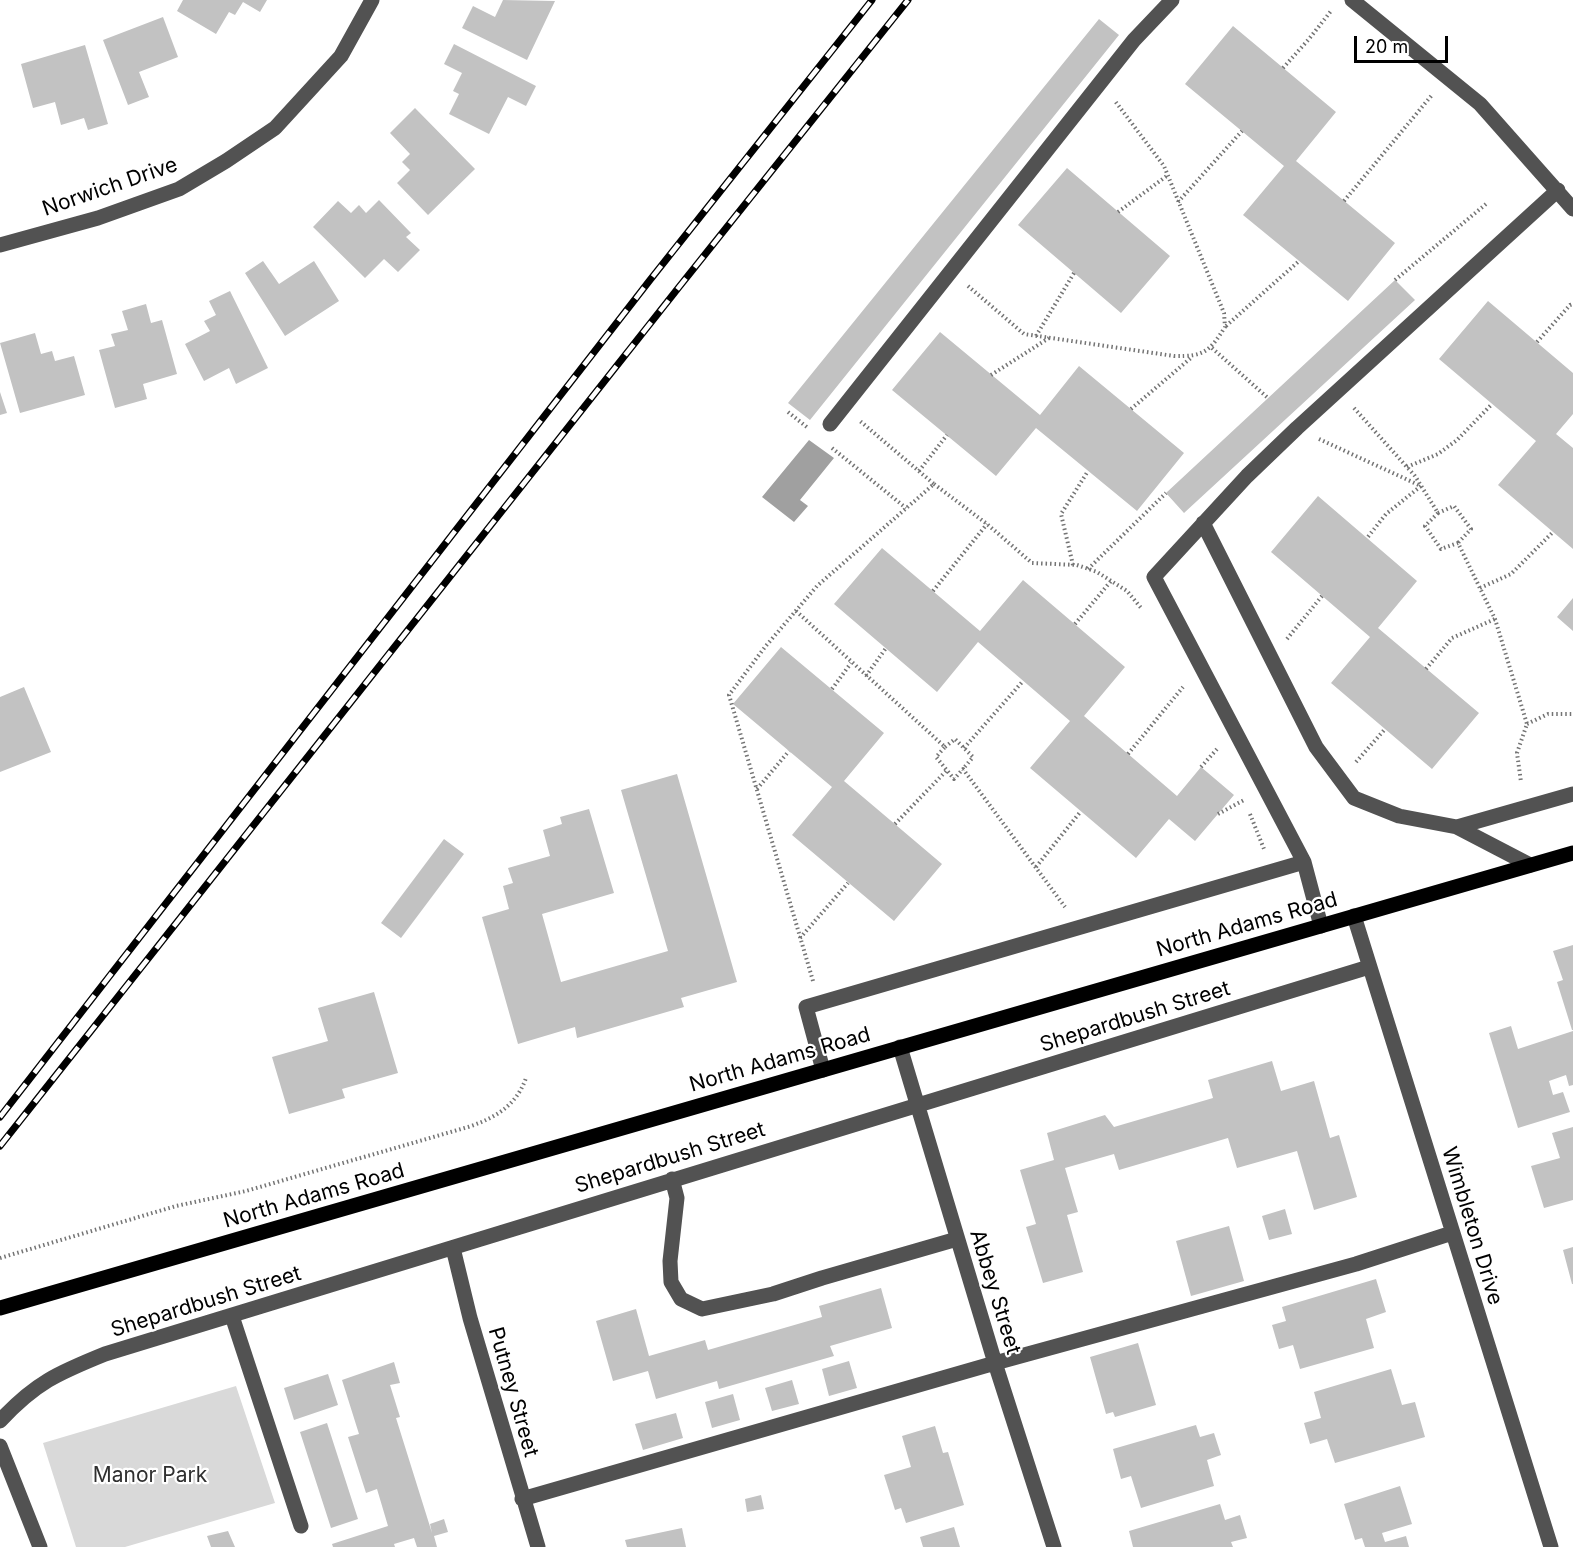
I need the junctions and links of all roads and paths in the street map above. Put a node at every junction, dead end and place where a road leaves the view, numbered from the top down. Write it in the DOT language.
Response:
graph roads {
  1 [pos="372,0"];
  2 [pos="1172,0"];
  3 [pos="1352,0"];
  4 [pos="1333,8"];
  5 [pos="1283,68"];
  6 [pos="1447,77"];
  7 [pos="1111,95"];
  8 [pos="1242,131"];
  9 [pos="1168,176"];
  10 [pos="1558,190"];
  11 [pos="1344,201"];
  12 [pos="1178,202"];
  13 [pos="1486,204"];
  14 [pos="1573,209"];
  15 [pos="1118,212"];
  16 [pos="0,245"];
  17 [pos="1299,261"];
  18 [pos="1074,273"];
  19 [pos="1395,280"];
  20 [pos="963,282"];
  21 [pos="1573,304"];
  22 [pos="1225,327"];
  23 [pos="1036,336"];
  24 [pos="1050,338"];
  25 [pos="1537,342"];
  26 [pos="1212,348"];
  27 [pos="1193,357"];
  28 [pos="991,375"];
  29 [pos="1339,390"];
  30 [pos="1269,398"];
  31 [pos="1492,404"];
  32 [pos="843,408"];
  33 [pos="1131,409"];
  34 [pos="788,412"];
  35 [pos="831,424"];
  36 [pos="1297,428"];
  37 [pos="815,434"];
  38 [pos="947,435"];
  39 [pos="824,441"];
  40 [pos="1407,467"];
  41 [pos="918,471"];
  42 [pos="1088,471"];
  43 [pos="934,484"];
  44 [pos="1421,486"];
  45 [pos="1166,493"];
  46 [pos="906,508"];
  47 [pos="1438,513"];
  48 [pos="1203,523"];
  49 [pos="987,524"];
  50 [pos="1553,532"];
  51 [pos="1367,538"];
  52 [pos="1458,543"];
  53 [pos="1073,565"];
  54 [pos="1088,569"];
  55 [pos="1111,581"];
  56 [pos="1480,588"];
  57 [pos="933,591"];
  58 [pos="1322,596"];
  59 [pos="796,611"];
  60 [pos="1148,616"];
  61 [pos="1495,619"];
  62 [pos="1075,624"];
  63 [pos="1282,644"];
  64 [pos="886,648"];
  65 [pos="852,663"];
  66 [pos="1426,669"];
  67 [pos="866,676"];
  68 [pos="1179,678"];
  69 [pos="1023,681"];
  70 [pos="1183,687"];
  71 [pos="832,689"];
  72 [pos="1186,693"];
  73 [pos="1573,714"];
  74 [pos="1527,724"];
  75 [pos="1384,729"];
  76 [pos="1211,739"];
  77 [pos="945,747"];
  78 [pos="964,748"];
  79 [pos="1217,749"];
  80 [pos="789,751"];
  81 [pos="1128,754"];
  82 [pos="1349,756"];
  83 [pos="1221,757"];
  84 [pos="1356,762"];
  85 [pos="1201,767"];
  86 [pos="963,769"];
  87 [pos="1364,769"];
  88 [pos="947,770"];
  89 [pos="1521,782"];
  90 [pos="757,789"];
  91 [pos="1239,791"];
  92 [pos="1573,794"];
  93 [pos="1244,800"];
  94 [pos="1081,811"];
  95 [pos="1218,814"];
  96 [pos="895,824"];
  97 [pos="1457,827"];
  98 [pos="1573,853"];
  99 [pos="1266,855"];
  100 [pos="1304,862"];
  101 [pos="1530,865"];
  102 [pos="1036,867"];
  103 [pos="848,883"];
  104 [pos="1070,912"];
  105 [pos="1354,916"];
  106 [pos="1321,926"];
  107 [pos="800,938"];
  108 [pos="1369,967"];
  109 [pos="814,985"];
  110 [pos="900,1047"];
  111 [pos="823,1070"];
  112 [pos="526,1078"];
  113 [pos="916,1105"];
  114 [pos="672,1179"];
  115 [pos="1452,1233"];
  116 [pos="957,1239"];
  117 [pos="453,1248"];
  118 [pos="0,1258"];
  119 [pos="0,1308"];
  120 [pos="232,1316"];
  121 [pos="995,1363"];
  122 [pos="0,1421"];
  123 [pos="0,1446"];
  124 [pos="522,1499"];
  125 [pos="302,1526"];
  126 [pos="40,1547"];
  127 [pos="538,1547"];
  128 [pos="1054,1547"];
  129 [pos="1551,1547"];
  1 -- 16 [label="street, Norwich Drive"];
  2 -- 32 [label="street"];
  3 -- 6 [label="street"];
  4 -- 5 [label="path"];
  6 -- 10 [label="street"];
  6 -- 11 [label="path"];
  7 -- 9 [label="path"];
  8 -- 12 [label="path"];
  9 -- 12 [label="path"];
  9 -- 15 [label="path"];
  10 -- 14 [label="street"];
  10 -- 29 [label="street"];
  12 -- 22 [label="path"];
  13 -- 19 [label="path"];
  17 -- 22 [label="path"];
  18 -- 23 [label="path"];
  20 -- 23 [label="path"];
  21 -- 25 [label="path"];
  22 -- 26 [label="path"];
  23 -- 24 [label="path"];
  24 -- 27 [label="path"];
  24 -- 28 [label="path"];
  26 -- 27 [label="path"];
  26 -- 30 [label="path"];
  27 -- 33 [label="path"];
  29 -- 36 [label="street"];
  29 -- 40 [label="path"];
  31 -- 40 [label="path"];
  32 -- 35 [label="street"];
  32 -- 41 [label="path"];
  34 -- 37 [label="path"];
  36 -- 44 [label="path"];
  36 -- 48 [label="street"];
  38 -- 41 [label="path"];
  39 -- 46 [label="path"];
  40 -- 44 [label="path"];
  41 -- 43 [label="path"];
  42 -- 53 [label="path"];
  43 -- 46 [label="path"];
  43 -- 49 [label="path"];
  44 -- 47 [label="path"];
  44 -- 51 [label="path"];
  45 -- 54 [label="path"];
  46 -- 59 [label="path"];
  47 -- 52 [label="path"];
  47 -- 52 [label="path"];
  48 -- 97 [label="street"];
  48 -- 100 [label="street"];
  49 -- 53 [label="path"];
  49 -- 57 [label="path"];
  50 -- 56 [label="path"];
  52 -- 56 [label="path"];
  53 -- 54 [label="path"];
  54 -- 55 [label="path"];
  55 -- 60 [label="path"];
  55 -- 62 [label="path"];
  56 -- 61 [label="path"];
  58 -- 63 [label="path"];
  59 -- 65 [label="path"];
  59 -- 90 [label="path"];
  61 -- 66 [label="path"];
  61 -- 74 [label="path"];
  64 -- 67 [label="path"];
  65 -- 67 [label="path"];
  65 -- 71 [label="path"];
  67 -- 77 [label="path"];
  68 -- 70 [label="path"];
  69 -- 78 [label="path"];
  70 -- 72 [label="path"];
  70 -- 81 [label="path"];
  73 -- 74 [label="path"];
  74 -- 89 [label="path"];
  75 -- 84 [label="path"];
  76 -- 79 [label="path"];
  77 -- 78 [label="path"];
  77 -- 88 [label="path"];
  78 -- 86 [label="path"];
  79 -- 83 [label="path"];
  79 -- 85 [label="path"];
  80 -- 90 [label="path"];
  82 -- 84 [label="path"];
  84 -- 87 [label="path"];
  86 -- 88 [label="path"];
  86 -- 102 [label="path"];
  88 -- 96 [label="path"];
  90 -- 107 [label="path"];
  91 -- 93 [label="path"];
  92 -- 97 [label="street"];
  93 -- 95 [label="path"];
  93 -- 99 [label="path"];
  94 -- 102 [label="path"];
  97 -- 101 [label="street"];
  98 -- 101 [label="main road, North Adams Road"];
  100 -- 106 [label="street"];
  100 -- 111 [label="street"];
  101 -- 105 [label="main road, North Adams Road"];
  102 -- 104 [label="path"];
  103 -- 107 [label="path"];
  105 -- 106 [label="main road, North Adams Road"];
  105 -- 108 [label="street, Wimbleton Drive"];
  106 -- 110 [label="main road, North Adams Road"];
  107 -- 109 [label="path"];
  108 -- 113 [label="street, Shepardbush Street"];
  108 -- 115 [label="street, Wimbleton Drive"];
  110 -- 111 [label="main road, North Adams Road"];
  110 -- 113 [label="street, Abbey Street"];
  111 -- 119 [label="main road, North Adams Road"];
  112 -- 118 [label="path"];
  113 -- 114 [label="street, Shepardbush Street"];
  113 -- 116 [label="street, Abbey Street"];
  114 -- 116 [label="street"];
  114 -- 117 [label="street, Shepardbush Street"];
  115 -- 121 [label="street"];
  115 -- 129 [label="street, Wimbleton Drive"];
  116 -- 121 [label="street, Abbey Street"];
  117 -- 120 [label="street, Shepardbush Street"];
  117 -- 124 [label="street, Putney Street"];
  120 -- 122 [label="street, Shepardbush Street"];
  120 -- 125 [label="street"];
  121 -- 124 [label="street"];
  121 -- 128 [label="street, Abbey Street"];
  123 -- 126 [label="street"];
  124 -- 127 [label="street, Putney Street"];
}
